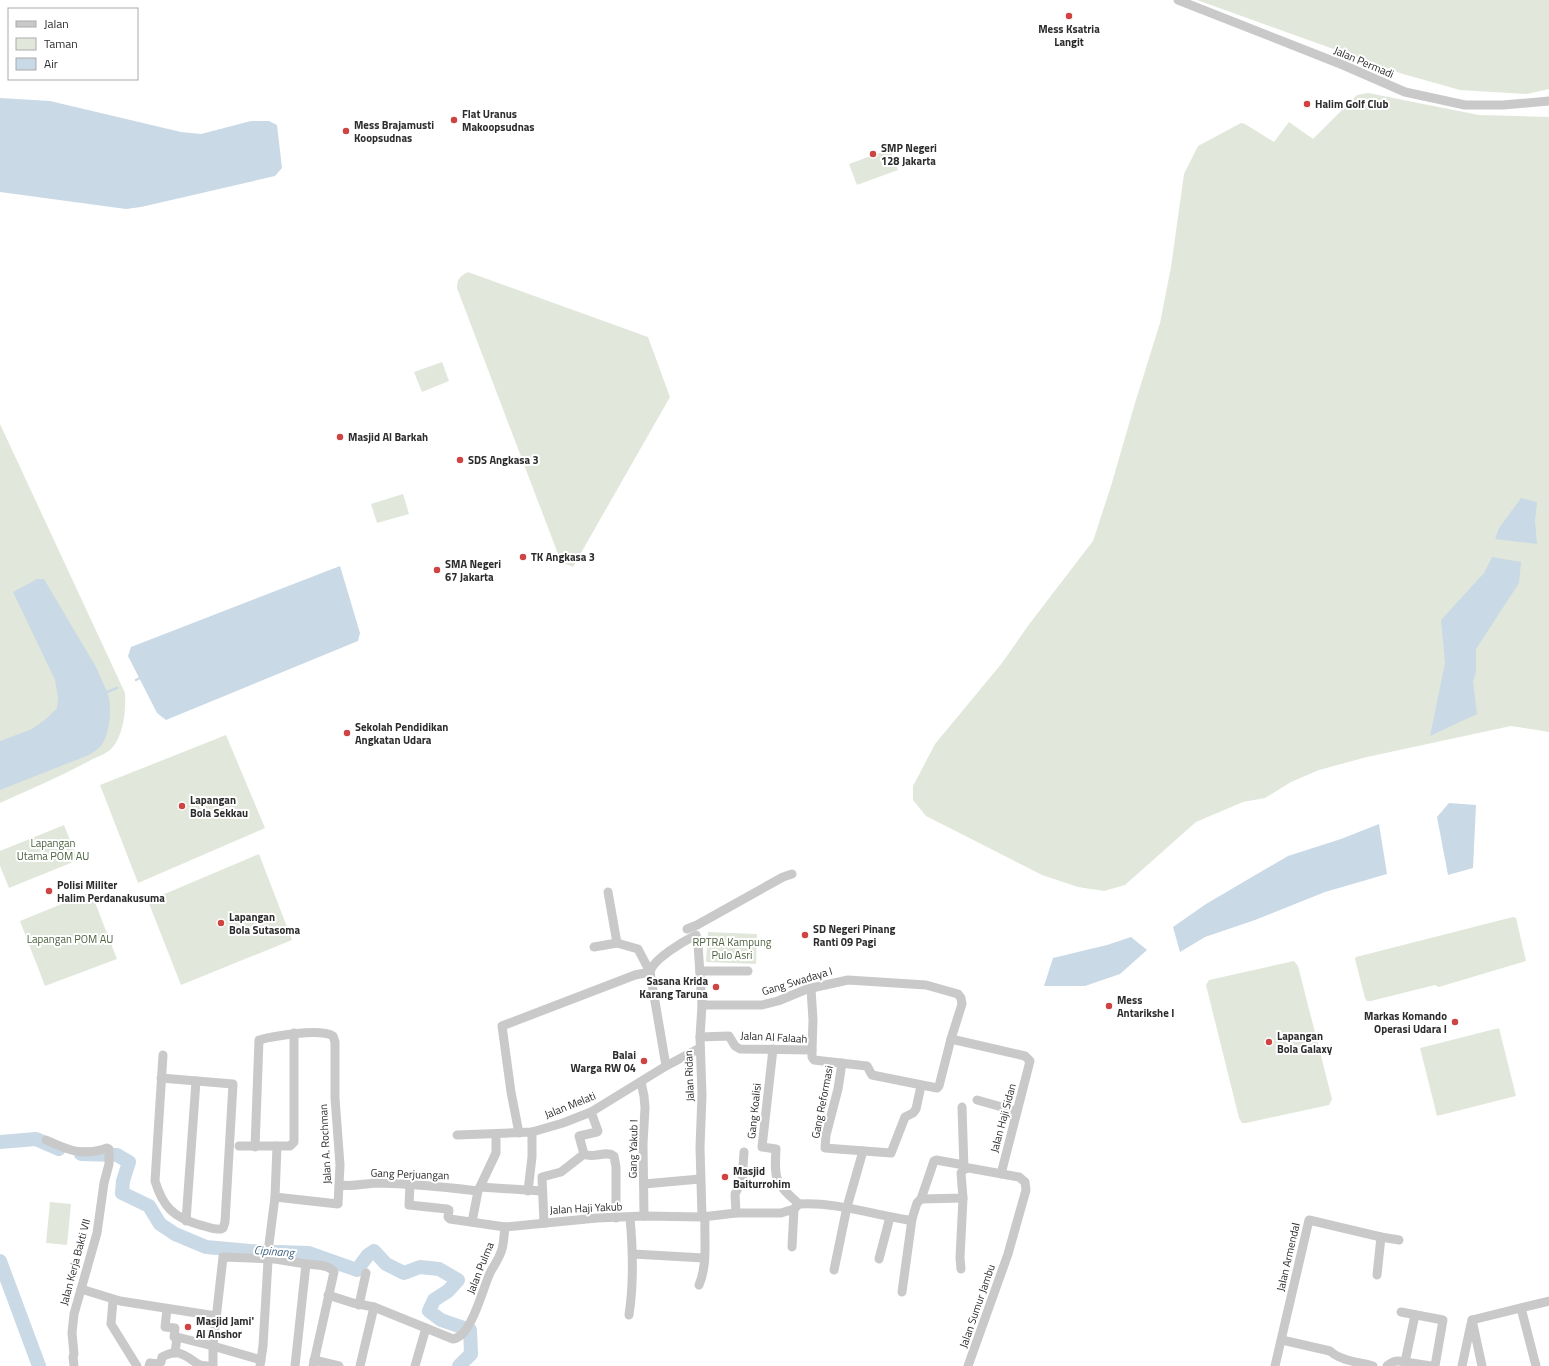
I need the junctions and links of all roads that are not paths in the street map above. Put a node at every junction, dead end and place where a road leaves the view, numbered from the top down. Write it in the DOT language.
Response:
graph roads {
  1 [pos="1178,0"];
  2 [pos="1549,100"];
  3 [pos="792,874"];
  4 [pos="608,892"];
  5 [pos="687,929"];
  6 [pos="617,943"];
  7 [pos="594,947"];
  8 [pos="700,971"];
  9 [pos="748,971"];
  10 [pos="650,972"];
  11 [pos="811,988"];
  12 [pos="702,1005"];
  13 [pos="294,1033"];
  14 [pos="700,1037"];
  15 [pos="951,1039"];
  16 [pos="700,1048"];
  17 [pos="773,1048"];
  18 [pos="812,1050"];
  19 [pos="163,1055"];
  20 [pos="842,1063"];
  21 [pos="666,1066"];
  22 [pos="161,1078"];
  23 [pos="196,1081"];
  24 [pos="641,1082"];
  25 [pos="920,1086"];
  26 [pos="976,1100"];
  27 [pos="962,1107"];
  28 [pos="1016,1111"];
  29 [pos="591,1112"];
  30 [pos="532,1132"];
  31 [pos="519,1133"];
  32 [pos="496,1134"];
  33 [pos="457,1135"];
  34 [pos="46,1140"];
  35 [pos="239,1146"];
  36 [pos="277,1146"];
  37 [pos="255,1147"];
  38 [pos="863,1151"];
  39 [pos="744,1152"];
  40 [pos="584,1154"];
  41 [pos="964,1167"];
  42 [pos="1001,1174"];
  43 [pos="700,1179"];
  44 [pos="410,1184"];
  45 [pos="644,1184"];
  46 [pos="343,1185"];
  47 [pos="479,1189"];
  48 [pos="528,1191"];
  49 [pos="542,1191"];
  50 [pos="275,1197"];
  51 [pos="963,1198"];
  52 [pos="921,1199"];
  53 [pos="797,1207"];
  54 [pos="847,1207"];
  55 [pos="736,1213"];
  56 [pos="644,1216"];
  57 [pos="703,1217"];
  58 [pos="890,1217"];
  59 [pos="616,1218"];
  60 [pos="630,1218"];
  61 [pos="912,1219"];
  62 [pos="186,1221"];
  63 [pos="472,1222"];
  64 [pos="544,1223"];
  65 [pos="505,1227"];
  66 [pos="1381,1237"];
  67 [pos="1399,1240"];
  68 [pos="792,1247"];
  69 [pos="633,1254"];
  70 [pos="269,1258"];
  71 [pos="704,1258"];
  72 [pos="879,1259"];
  73 [pos="306,1264"];
  74 [pos="961,1269"];
  75 [pos="834,1270"];
  76 [pos="366,1273"];
  77 [pos="1377,1275"];
  78 [pos="699,1285"];
  79 [pos="81,1289"];
  80 [pos="902,1292"];
  81 [pos="328,1295"];
  82 [pos="114,1300"];
  83 [pos="1549,1301"];
  84 [pos="359,1304"];
  85 [pos="374,1307"];
  86 [pos="1521,1308"];
  87 [pos="167,1309"];
  88 [pos="1401,1312"];
  89 [pos="629,1315"];
  90 [pos="1415,1315"];
  91 [pos="216,1316"];
  92 [pos="1472,1320"];
  93 [pos="426,1328"];
  94 [pos="177,1338"];
  95 [pos="1282,1340"];
  96 [pos="213,1346"];
  97 [pos="175,1353"];
  98 [pos="1465,1353"];
  99 [pos="1479,1355"];
  100 [pos="1405,1362"];
  101 [pos="261,1363"];
  102 [pos="313,1363"];
  103 [pos="74,1366"];
  104 [pos="136,1366"];
  105 [pos="148,1366"];
  106 [pos="212,1366"];
  107 [pos="295,1366"];
  108 [pos="339,1366"];
  109 [pos="360,1366"];
  110 [pos="415,1366"];
  111 [pos="968,1366"];
  112 [pos="1275,1366"];
  113 [pos="1373,1366"];
  114 [pos="1387,1366"];
  115 [pos="1431,1366"];
  116 [pos="1435,1366"];
  117 [pos="1462,1366"];
  118 [pos="1482,1366"];
  119 [pos="1536,1366"];
  1 -- 2 [label="street, Jalan Permadi"];
  3 -- 5 [label="street"];
  4 -- 6 [label="street"];
  6 -- 7 [label="street"];
  6 -- 10 [label="street"];
  8 -- 9 [label="street"];
  8 -- 10 [label="street, Jalan Ridan"];
  8 -- 12 [label="street, Jalan Ridan"];
  10 -- 21 [label="street"];
  10 -- 31 [label="street"];
  11 -- 12 [label="street, Gang Swadaya I"];
  11 -- 15 [label="street, Gang Swadaya I"];
  11 -- 18 [label="street"];
  12 -- 14 [label="street, Jalan Ridan"];
  13 -- 36 [label="street"];
  13 -- 37 [label="street"];
  13 -- 46 [label="street, Jalan A. Rochman"];
  14 -- 16 [label="street, Jalan Ridan"];
  14 -- 17 [label="street, Jalan Al Falaah"];
  15 -- 25 [label="street, Jalan Al Falaah"];
  15 -- 28 [label="street, Jalan Haji Sidan"];
  16 -- 21 [label="street, Jalan Melati"];
  16 -- 43 [label="street, Jalan Ridan"];
  17 -- 18 [label="street, Jalan Al Falaah"];
  17 -- 53 [label="street, Gang Koalisi"];
  18 -- 20 [label="street, Jalan Al Falaah"];
  19 -- 22 [label="street"];
  20 -- 25 [label="street, Jalan Al Falaah"];
  20 -- 38 [label="street, Gang Reformasi"];
  21 -- 24 [label="street, Jalan Melati"];
  22 -- 23 [label="street"];
  22 -- 62 [label="street"];
  23 -- 62 [label="street"];
  23 -- 62 [label="street"];
  24 -- 29 [label="street, Jalan Melati"];
  24 -- 45 [label="street, Gang Yakub I"];
  25 -- 38 [label="street, Gang Reformasi"];
  26 -- 28 [label="street"];
  27 -- 41 [label="street"];
  28 -- 42 [label="street, Jalan Haji Sidan"];
  29 -- 30 [label="street, Jalan Melati"];
  29 -- 40 [label="street"];
  30 -- 31 [label="street, Jalan Melati"];
  30 -- 48 [label="street"];
  31 -- 32 [label="street, Jalan Melati"];
  32 -- 33 [label="street, Jalan Melati"];
  32 -- 47 [label="street"];
  34 -- 79 [label="street, Jalan Kerja Bakti VII"];
  35 -- 37 [label="street"];
  36 -- 37 [label="street"];
  36 -- 50 [label="street"];
  38 -- 54 [label="street"];
  39 -- 55 [label="street"];
  40 -- 49 [label="street"];
  40 -- 59 [label="street"];
  41 -- 42 [label="street, Jalan Sumur Jambu"];
  41 -- 51 [label="street"];
  41 -- 52 [label="street, Jalan Sumur Jambu"];
  42 -- 111 [label="street, Jalan Sumur Jambu"];
  43 -- 45 [label="street"];
  43 -- 57 [label="street, Jalan Ridan"];
  44 -- 46 [label="street, Gang Perjuangan"];
  44 -- 47 [label="street, Gang Perjuangan"];
  44 -- 63 [label="street, Jalan Haji Yakub"];
  45 -- 56 [label="street, Gang Yakub I"];
  46 -- 50 [label="street, Jalan A. Rochman"];
  47 -- 48 [label="street, Gang Perjuangan"];
  47 -- 63 [label="street"];
  48 -- 49 [label="street, Gang Perjuangan"];
  49 -- 64 [label="street"];
  50 -- 70 [label="street"];
  51 -- 52 [label="street"];
  51 -- 74 [label="street"];
  52 -- 61 [label="street"];
  53 -- 54 [label="street, Jalan Haji Yakub"];
  53 -- 55 [label="street, Jalan Haji Yakub"];
  53 -- 68 [label="street"];
  54 -- 58 [label="street, Jalan Haji Yakub"];
  54 -- 75 [label="street"];
  55 -- 57 [label="street, Jalan Haji Yakub"];
  56 -- 57 [label="street, Jalan Haji Yakub"];
  56 -- 60 [label="street, Jalan Haji Yakub"];
  57 -- 71 [label="street, Jalan Ridan"];
  58 -- 61 [label="street, Jalan Haji Yakub"];
  58 -- 72 [label="street"];
  59 -- 60 [label="street, Jalan Haji Yakub"];
  59 -- 64 [label="street, Jalan Haji Yakub"];
  60 -- 69 [label="street"];
  61 -- 80 [label="street"];
  63 -- 65 [label="street, Jalan Haji Yakub"];
  64 -- 65 [label="street, Jalan Haji Yakub"];
  65 -- 93 [label="street, Jalan Pulma"];
  66 -- 67 [label="street, Jalan Armendal"];
  66 -- 77 [label="street"];
  66 -- 95 [label="street, Jalan Armendal"];
  69 -- 71 [label="street"];
  69 -- 89 [label="street"];
  70 -- 73 [label="street"];
  70 -- 91 [label="street"];
  70 -- 101 [label="street"];
  71 -- 78 [label="street, Jalan Ridan"];
  73 -- 81 [label="street"];
  73 -- 107 [label="street"];
  76 -- 84 [label="street"];
  79 -- 82 [label="street"];
  79 -- 103 [label="street, Jalan Kerja Bakti VII"];
  81 -- 84 [label="street"];
  81 -- 102 [label="street"];
  82 -- 87 [label="street"];
  82 -- 104 [label="street"];
  83 -- 86 [label="street"];
  84 -- 85 [label="street"];
  85 -- 93 [label="street"];
  85 -- 109 [label="street"];
  86 -- 92 [label="street"];
  86 -- 119 [label="street"];
  87 -- 91 [label="street"];
  87 -- 94 [label="street"];
  88 -- 90 [label="street"];
  90 -- 100 [label="street"];
  90 -- 116 [label="street"];
  91 -- 96 [label="street"];
  92 -- 98 [label="street"];
  92 -- 99 [label="street"];
  93 -- 110 [label="street"];
  94 -- 96 [label="street"];
  94 -- 97 [label="street"];
  95 -- 112 [label="street, Jalan Armendal"];
  95 -- 113 [label="street"];
  96 -- 101 [label="street"];
  96 -- 106 [label="street"];
  97 -- 105 [label="street"];
  97 -- 106 [label="street"];
  98 -- 99 [label="street"];
  98 -- 117 [label="street"];
  99 -- 118 [label="street"];
  100 -- 114 [label="street"];
  100 -- 115 [label="street"];
  102 -- 108 [label="street"];
}
